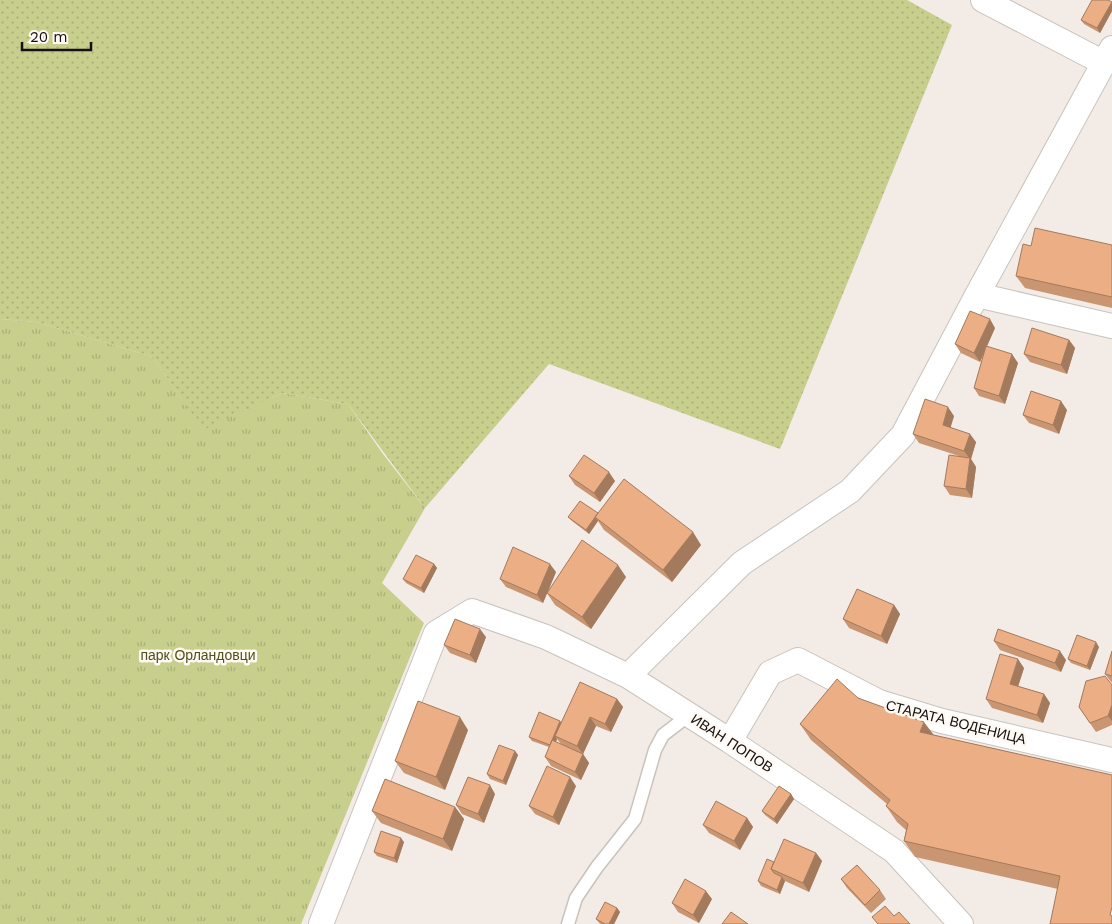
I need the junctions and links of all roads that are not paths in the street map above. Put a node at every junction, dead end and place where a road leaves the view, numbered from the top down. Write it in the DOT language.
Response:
graph roads {
  1 [pos="983,0"];
  2 [pos="1108,55"];
  3 [pos="977,295"];
  4 [pos="1112,326"];
  5 [pos="628,676"];
  6 [pos="689,715"];
  7 [pos="730,741"];
  8 [pos="1112,760"];
  9 [pos="321,924"];
  10 [pos="568,924"];
  11 [pos="961,924"];
  1 -- 2 [label="street"];
  2 -- 3 [label="street"];
  3 -- 4 [label="street"];
  3 -- 5 [label="street"];
  5 -- 6 [label="street, ИВАН ПОПОВ"];
  5 -- 9 [label="street, ИВАН ПОПОВ"];
  6 -- 7 [label="street, ИВАН ПОПОВ"];
  6 -- 10 [label="lane"];
  7 -- 8 [label="street, СТАРАТА ВОДЕНИЦА"];
  7 -- 11 [label="street, ИВАН ПОПОВ"];
}
